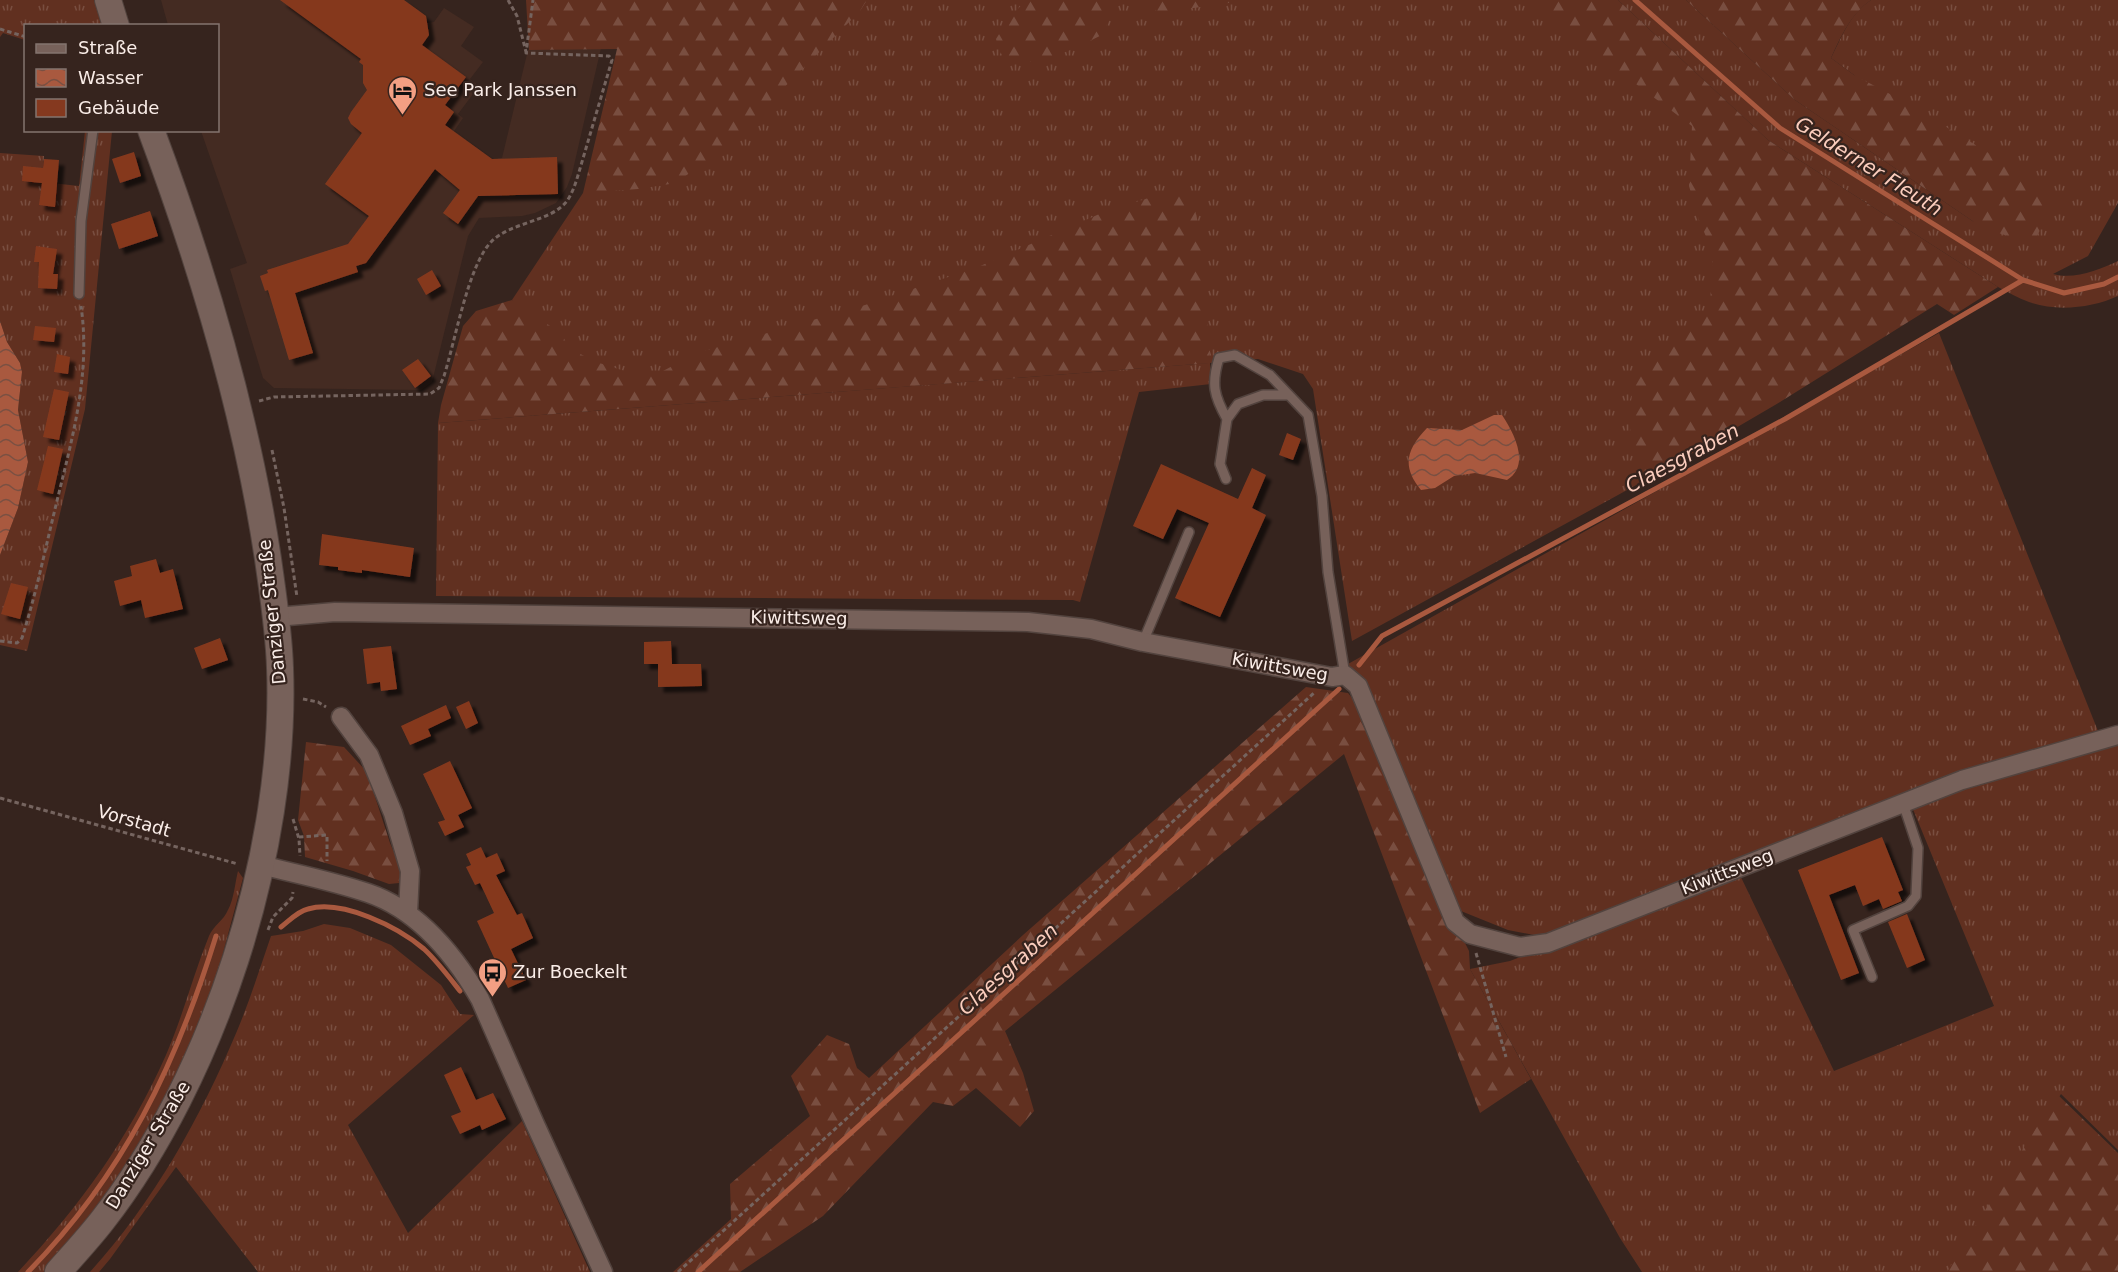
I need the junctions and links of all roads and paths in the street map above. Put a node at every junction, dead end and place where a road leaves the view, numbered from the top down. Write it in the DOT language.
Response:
graph roads {
  1 [pos="108,0"];
  2 [pos="508,0"];
  3 [pos="533,0"];
  4 [pos="115,24"];
  5 [pos="0,29"];
  6 [pos="24,35"];
  7 [pos="526,53"];
  8 [pos="93,132"];
  9 [pos="152,132"];
  10 [pos="79,294"];
  11 [pos="1289,395"];
  12 [pos="259,401"];
  13 [pos="1227,419"];
  14 [pos="1226,479"];
  15 [pos="1189,532"];
  16 [pos="276,616"];
  17 [pos="0,641"];
  18 [pos="1143,642"];
  19 [pos="1338,676"];
  20 [pos="303,699"];
  21 [pos="341,717"];
  22 [pos="2118,735"];
  23 [pos="0,798"];
  24 [pos="1903,803"];
  25 [pos="299,837"];
  26 [pos="327,861"];
  27 [pos="261,865"];
  28 [pos="408,913"];
  29 [pos="1470,934"];
  30 [pos="1872,977"];
  31 [pos="1506,1057"];
  32 [pos="58,1272"];
  33 [pos="603,1272"];
  34 [pos="678,1272"];
  1 -- 4 [label="street"];
  2 -- 7 [label="path"];
  3 -- 7 [label="path"];
  5 -- 6 [label="path"];
  7 -- 12 [label="path"];
  8 -- 10 [label="lane"];
  9 -- 16 [label="street, Danziger Straße"];
  10 -- 17 [label="path"];
  11 -- 13 [label="lane"];
  11 -- 13 [label="lane"];
  11 -- 19 [label="lane"];
  13 -- 14 [label="lane"];
  15 -- 18 [label="lane"];
  16 -- 18 [label="street, Kiwittsweg"];
  16 -- 27 [label="street, Danziger Straße"];
  18 -- 19 [label="street, Kiwittsweg"];
  19 -- 29 [label="street, Kiwittsweg"];
  19 -- 34 [label="path"];
  20 -- 21 [label="path"];
  21 -- 28 [label="street"];
  22 -- 24 [label="street, Kiwittsweg"];
  23 -- 27 [label="path, Vorstadt"];
  24 -- 29 [label="street, Kiwittsweg"];
  24 -- 30 [label="lane"];
  25 -- 26 [label="path"];
  27 -- 28 [label="street"];
  27 -- 32 [label="street, Danziger Straße"];
  28 -- 33 [label="street"];
  29 -- 31 [label="path"];
}
